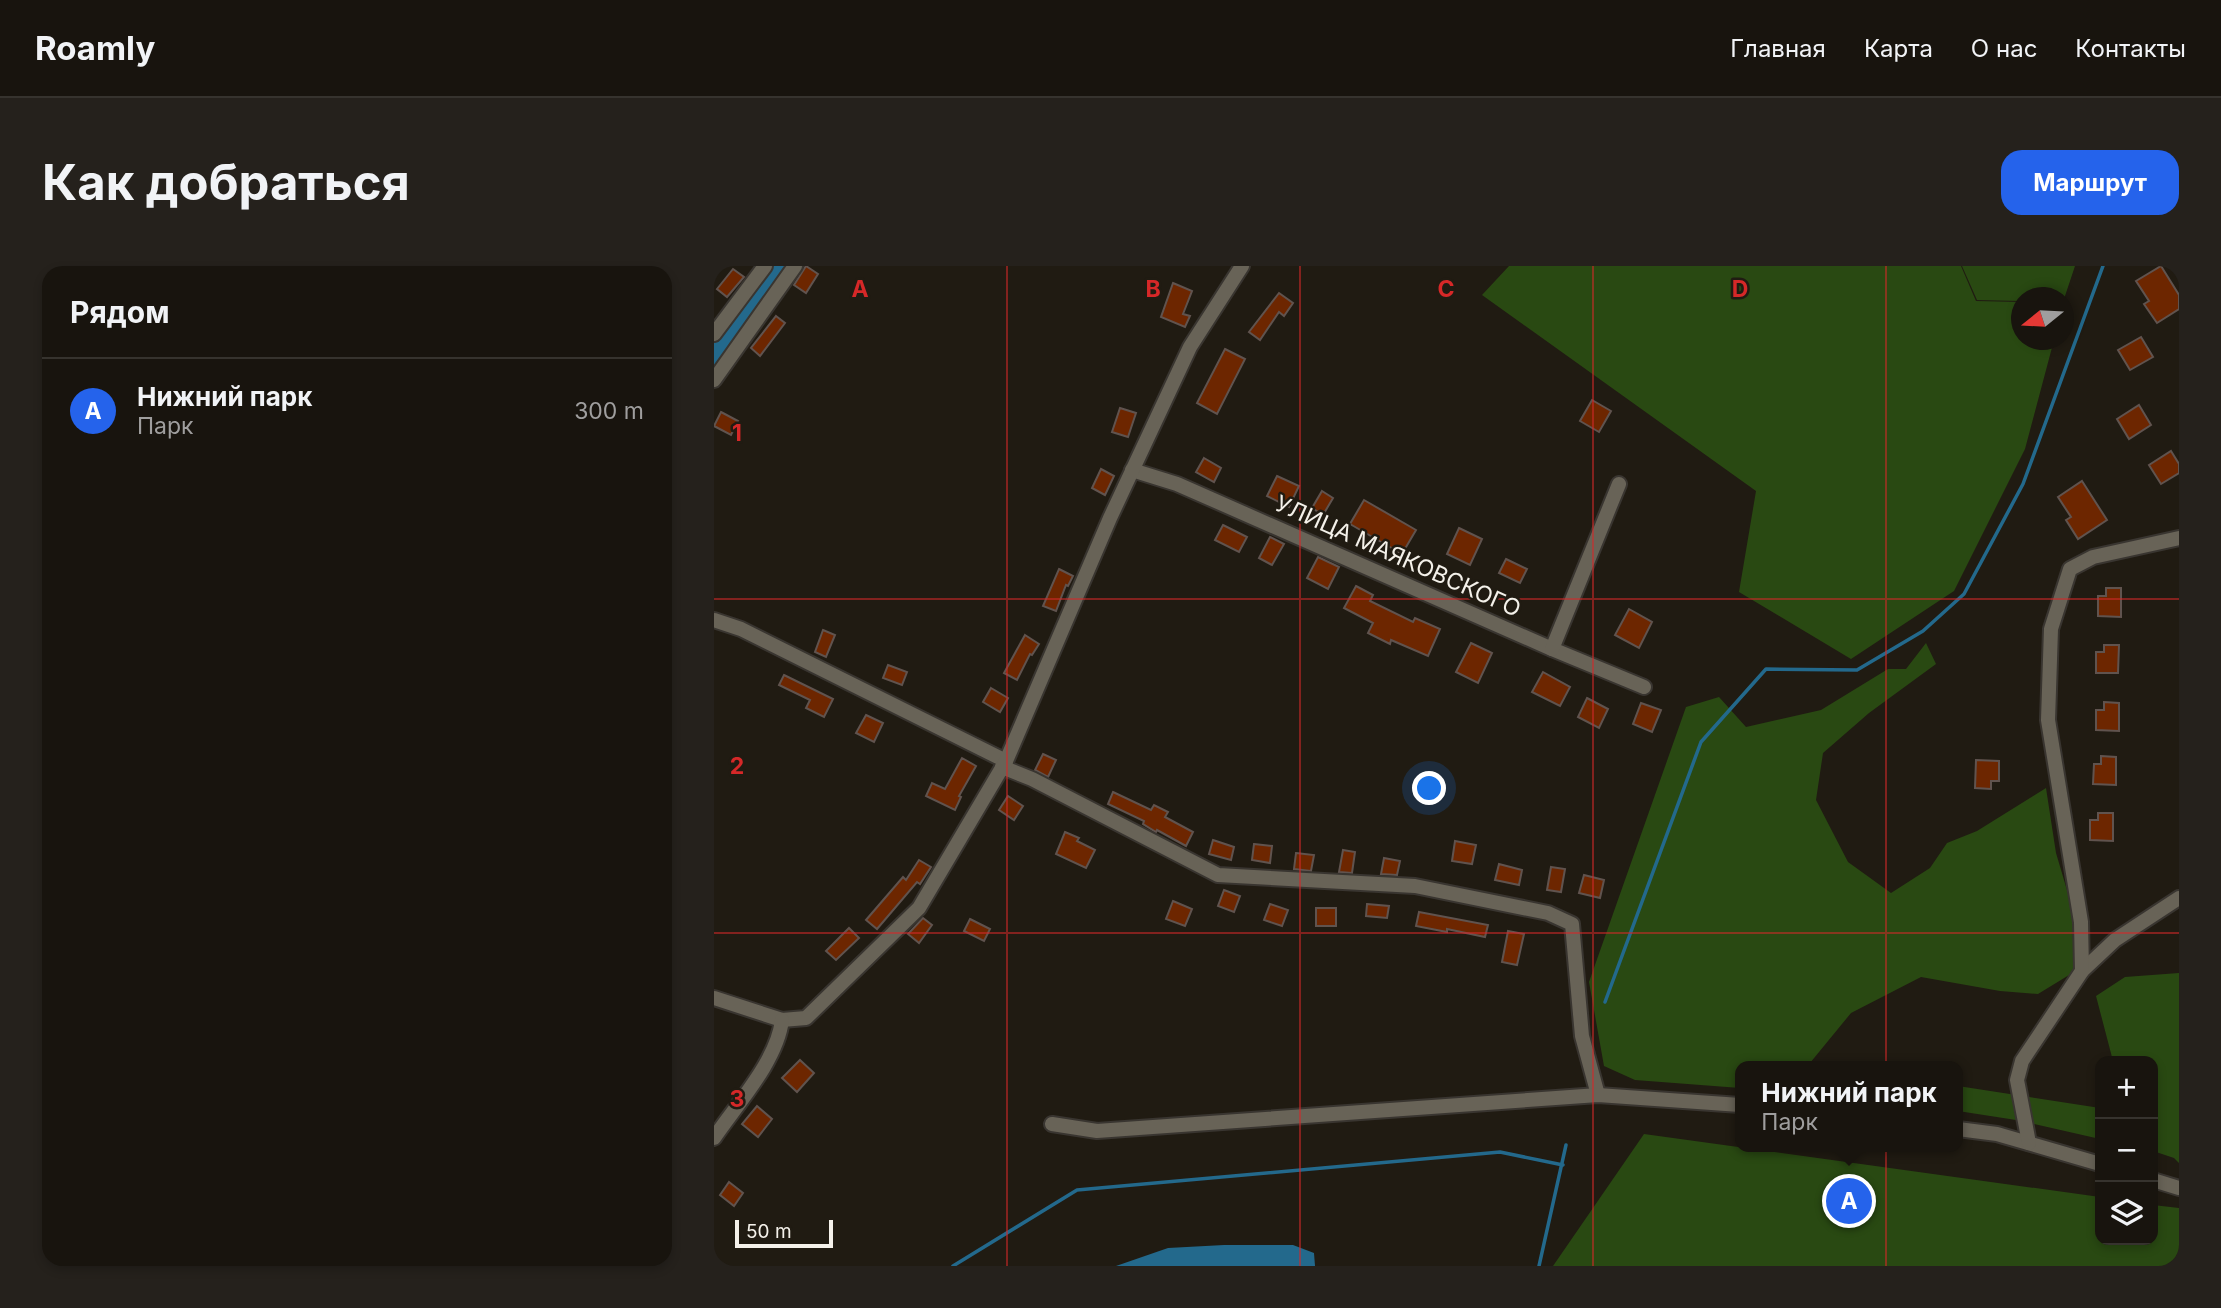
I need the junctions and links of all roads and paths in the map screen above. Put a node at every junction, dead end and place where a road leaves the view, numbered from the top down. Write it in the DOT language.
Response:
graph roads {
  1 [pos="765,266"];
  2 [pos="795,266"];
  3 [pos="1242,266"];
  4 [pos="714,334"];
  5 [pos="714,380"];
  6 [pos="1132,470"];
  7 [pos="1619,484"];
  8 [pos="2179,538"];
  9 [pos="714,620"];
  10 [pos="1552,649"];
  11 [pos="1644,687"];
  12 [pos="1004,764"];
  13 [pos="2179,898"];
  14 [pos="2082,971"];
  15 [pos="714,998"];
  16 [pos="782,1020"];
  17 [pos="1598,1095"];
  18 [pos="1735,1105"];
  19 [pos="1052,1124"];
  20 [pos="1963,1130"];
  21 [pos="714,1138"];
  22 [pos="2029,1143"];
  23 [pos="2095,1163"];
  24 [pos="2158,1182"];
  25 [pos="2179,1188"];
  1 -- 4 [label="street"];
  2 -- 5 [label="street"];
  3 -- 6 [label="street"];
  6 -- 10 [label="street, УЛИЦА МАЯКОВСКОГО"];
  6 -- 12 [label="street"];
  7 -- 10 [label="street"];
  8 -- 14 [label="street"];
  9 -- 12 [label="street"];
  10 -- 11 [label="street, УЛИЦА МАЯКОВСКОГО"];
  12 -- 16 [label="street"];
  12 -- 17 [label="street"];
  13 -- 14 [label="street"];
  14 -- 22 [label="street"];
  15 -- 16 [label="street"];
  16 -- 21 [label="street"];
  17 -- 18 [label="street"];
  17 -- 19 [label="street"];
  20 -- 22 [label="street"];
  22 -- 23 [label="street"];
  24 -- 25 [label="street"];
}
